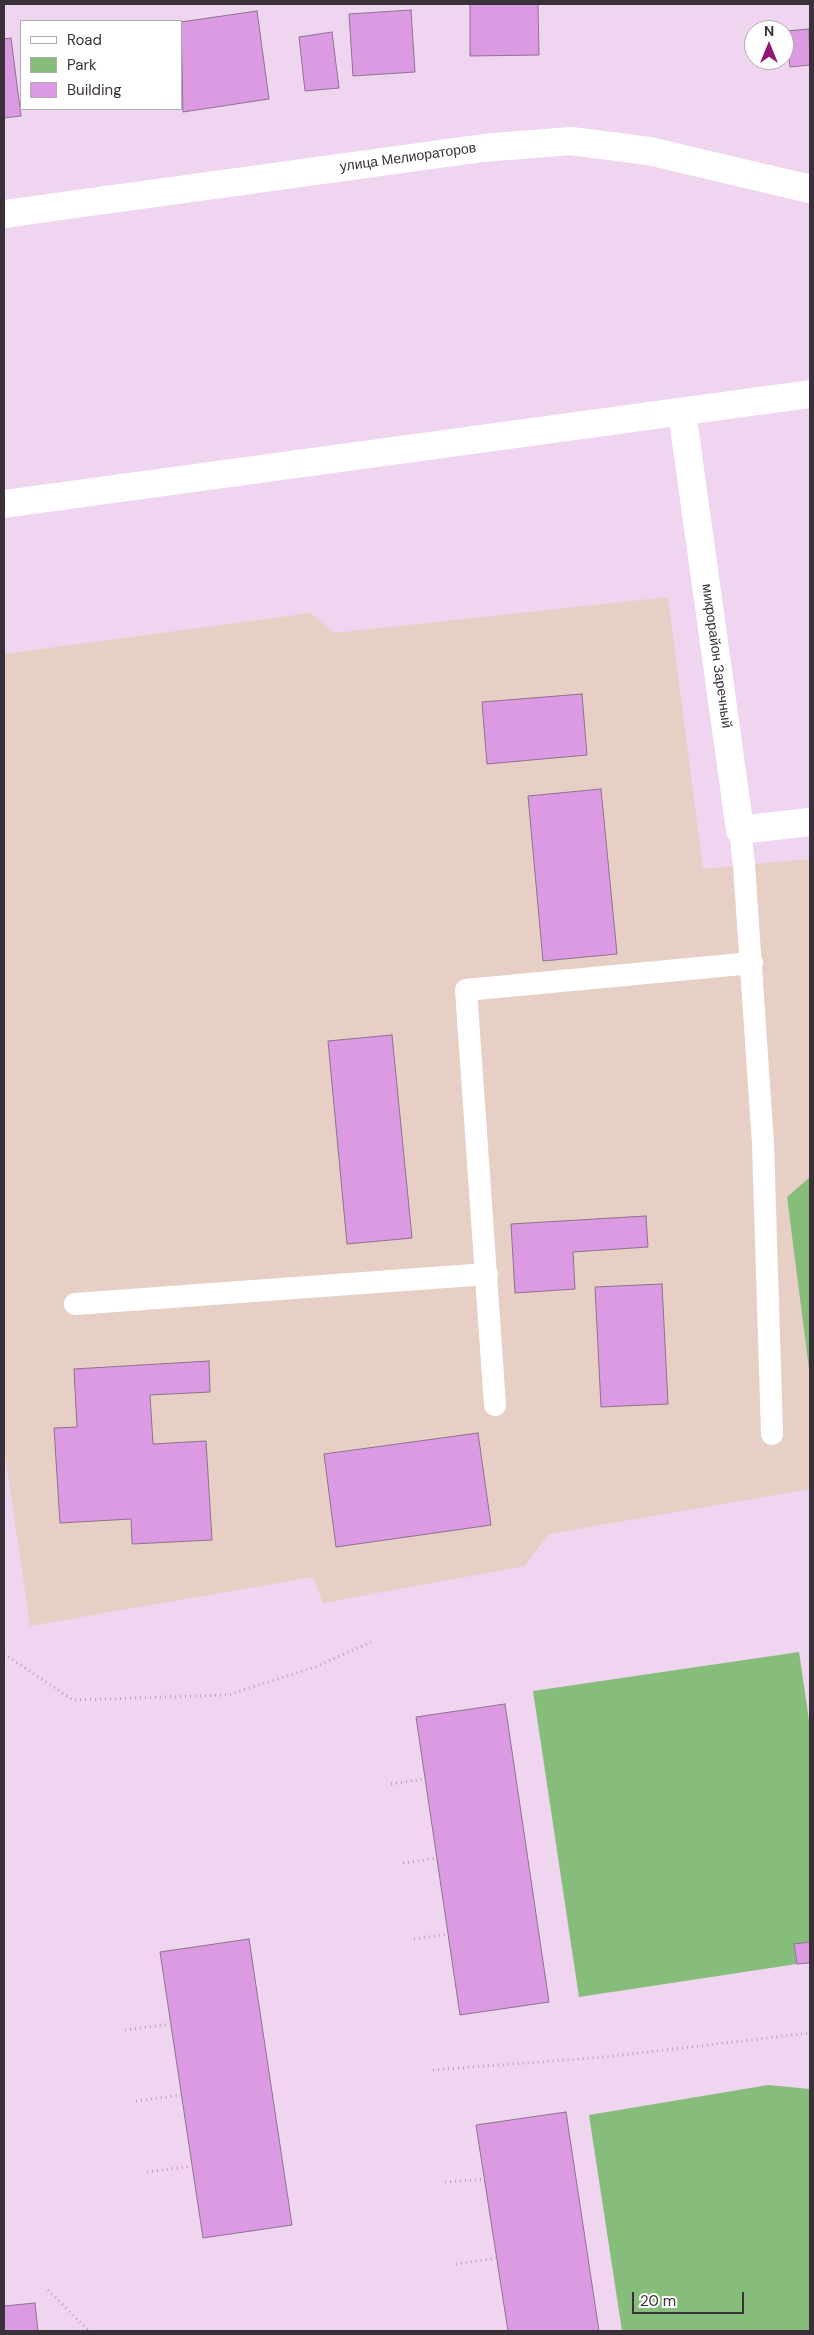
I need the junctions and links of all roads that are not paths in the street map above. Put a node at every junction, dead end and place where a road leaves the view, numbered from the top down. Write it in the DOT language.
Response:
graph roads {
  1 [pos="810,188"];
  2 [pos="4,214"];
  3 [pos="810,394"];
  4 [pos="682,412"];
  5 [pos="4,504"];
  6 [pos="810,822"];
  7 [pos="740,830"];
  8 [pos="752,963"];
  9 [pos="487,1274"];
  10 [pos="75,1304"];
  11 [pos="495,1405"];
  12 [pos="772,1434"];
  1 -- 2 [label="street, улица Мелиораторов"];
  3 -- 4 [label="street"];
  4 -- 5 [label="street"];
  4 -- 7 [label="street, микрорайон Заречный"];
  6 -- 7 [label="street"];
  7 -- 8 [label="lane"];
  8 -- 9 [label="lane"];
  8 -- 12 [label="lane"];
  9 -- 10 [label="lane"];
  9 -- 11 [label="lane"];
}
